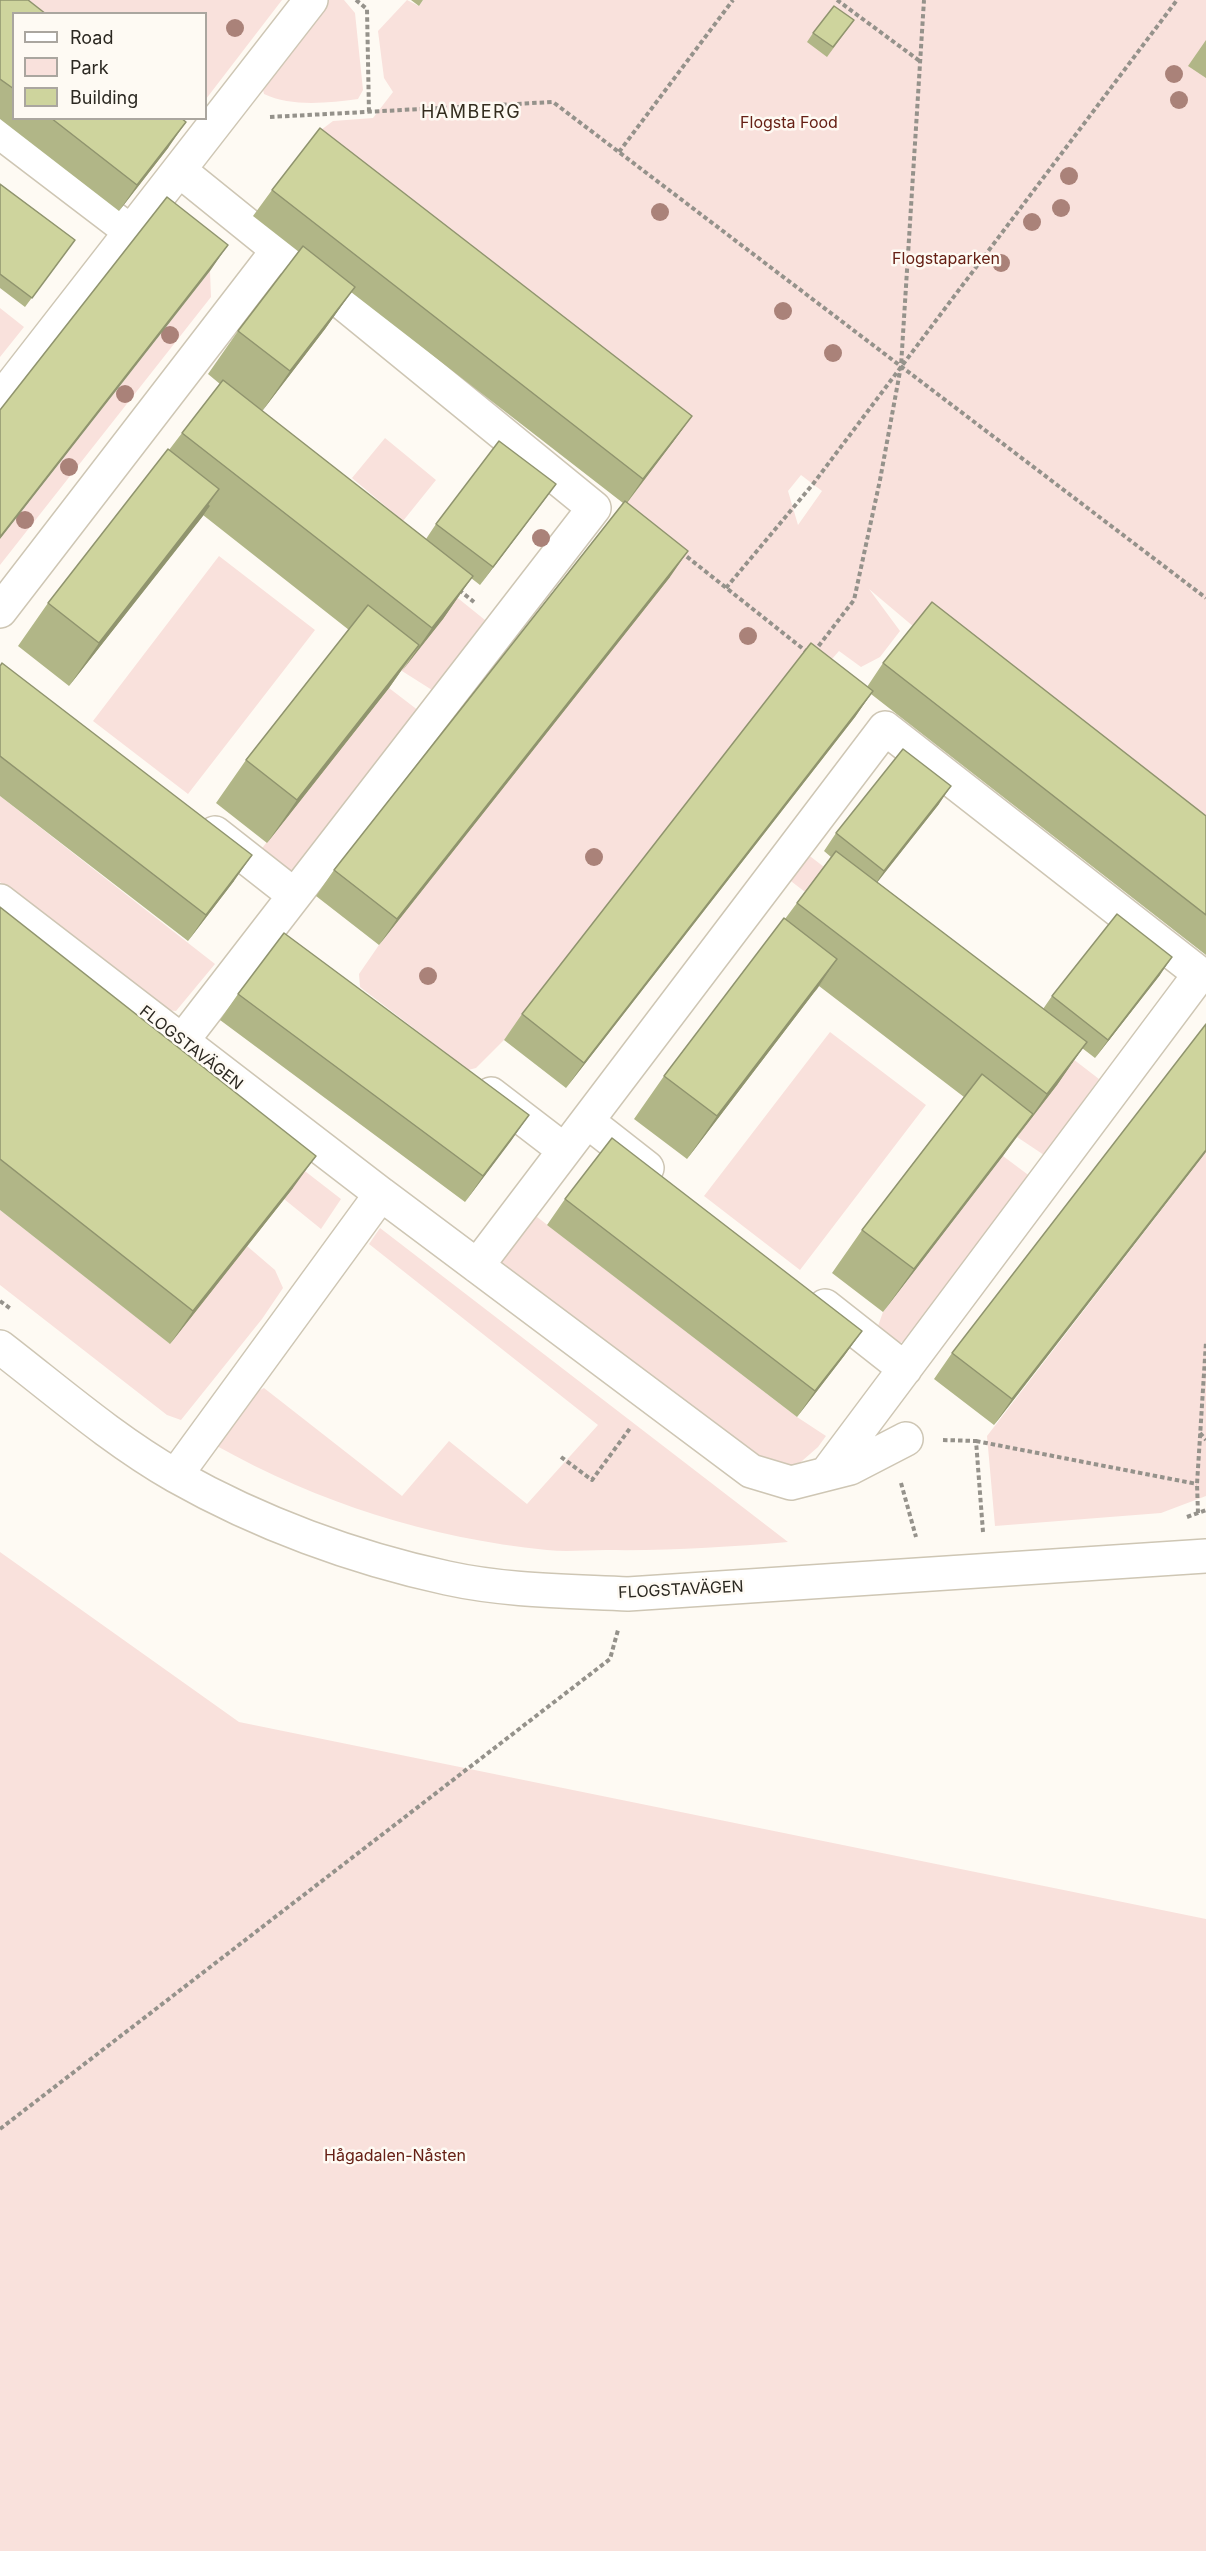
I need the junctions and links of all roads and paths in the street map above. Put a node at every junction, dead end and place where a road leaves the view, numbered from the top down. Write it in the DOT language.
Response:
graph roads {
  1 [pos="311,0"];
  2 [pos="356,0"];
  3 [pos="733,0"];
  4 [pos="837,0"];
  5 [pos="924,0"];
  6 [pos="1177,0"];
  7 [pos="921,62"];
  8 [pos="369,113"];
  9 [pos="219,119"];
  10 [pos="0,132"];
  11 [pos="619,152"];
  12 [pos="179,170"];
  13 [pos="131,232"];
  14 [pos="278,250"];
  15 [pos="902,366"];
  16 [pos="0,400"];
  17 [pos="679,550"];
  18 [pos="456,588"];
  19 [pos="726,588"];
  20 [pos="1206,598"];
  21 [pos="0,611"];
  22 [pos="503,625"];
  23 [pos="193,815"];
  24 [pos="294,895"];
  25 [pos="0,901"];
  26 [pos="270,925"];
  27 [pos="299,947"];
  28 [pos="182,1041"];
  29 [pos="469,1078"];
  30 [pos="586,1121"];
  31 [pos="564,1150"];
  32 [pos="671,1187"];
  33 [pos="381,1194"];
  34 [pos="477,1266"];
  35 [pos="802,1289"];
  36 [pos="0,1300"];
  37 [pos="19,1315"];
  38 [pos="1206,1342"];
  39 [pos="0,1347"];
  40 [pos="905,1369"];
  41 [pos="653,1398"];
  42 [pos="1200,1432"];
  43 [pos="906,1439"];
  44 [pos="1206,1440"];
  45 [pos="976,1441"];
  46 [pos="561,1457"];
  47 [pos="826,1474"];
  48 [pos="176,1475"];
  49 [pos="1197,1484"];
  50 [pos="1206,1510"];
  51 [pos="1198,1513"];
  52 [pos="1182,1518"];
  53 [pos="984,1538"];
  54 [pos="917,1543"];
  55 [pos="1206,1556"];
  56 [pos="628,1594"];
  57 [pos="0,2129"];
  1 -- 9 [label="street"];
  2 -- 8 [label="path"];
  3 -- 11 [label="path"];
  4 -- 7 [label="path"];
  5 -- 7 [label="path"];
  6 -- 15 [label="path"];
  7 -- 15 [label="path"];
  8 -- 9 [label="path"];
  8 -- 11 [label="path"];
  9 -- 12 [label="street"];
  10 -- 13 [label="street"];
  11 -- 15 [label="path"];
  12 -- 13 [label="street"];
  12 -- 14 [label="street"];
  13 -- 16 [label="street"];
  14 -- 21 [label="street"];
  14 -- 22 [label="street"];
  15 -- 19 [label="path"];
  15 -- 19 [label="path"];
  15 -- 20 [label="path"];
  17 -- 19 [label="path"];
  18 -- 22 [label="path"];
  22 -- 24 [label="street"];
  23 -- 24 [label="street"];
  24 -- 26 [label="street"];
  25 -- 28 [label="street, FLOGSTAVÄGEN"];
  26 -- 27 [label="street"];
  26 -- 28 [label="street"];
  28 -- 33 [label="street, FLOGSTAVÄGEN"];
  29 -- 31 [label="street"];
  30 -- 31 [label="street"];
  30 -- 32 [label="street"];
  30 -- 40 [label="street"];
  31 -- 34 [label="street"];
  33 -- 34 [label="street, FLOGSTAVÄGEN"];
  33 -- 48 [label="street"];
  34 -- 41 [label="street, FLOGSTAVÄGEN"];
  35 -- 40 [label="street"];
  36 -- 37 [label="path"];
  38 -- 42 [label="path"];
  39 -- 48 [label="street, FLOGSTAVÄGEN"];
  40 -- 47 [label="street"];
  41 -- 46 [label="path"];
  41 -- 47 [label="street, FLOGSTAVÄGEN"];
  42 -- 44 [label="path"];
  42 -- 49 [label="path"];
  43 -- 45 [label="path"];
  43 -- 47 [label="street, FLOGSTAVÄGEN"];
  43 -- 54 [label="path"];
  45 -- 49 [label="path"];
  45 -- 53 [label="path"];
  48 -- 56 [label="street, FLOGSTAVÄGEN"];
  49 -- 51 [label="path"];
  50 -- 51 [label="path"];
  51 -- 52 [label="path"];
  55 -- 56 [label="street, FLOGSTAVÄGEN"];
  56 -- 57 [label="path"];
}
